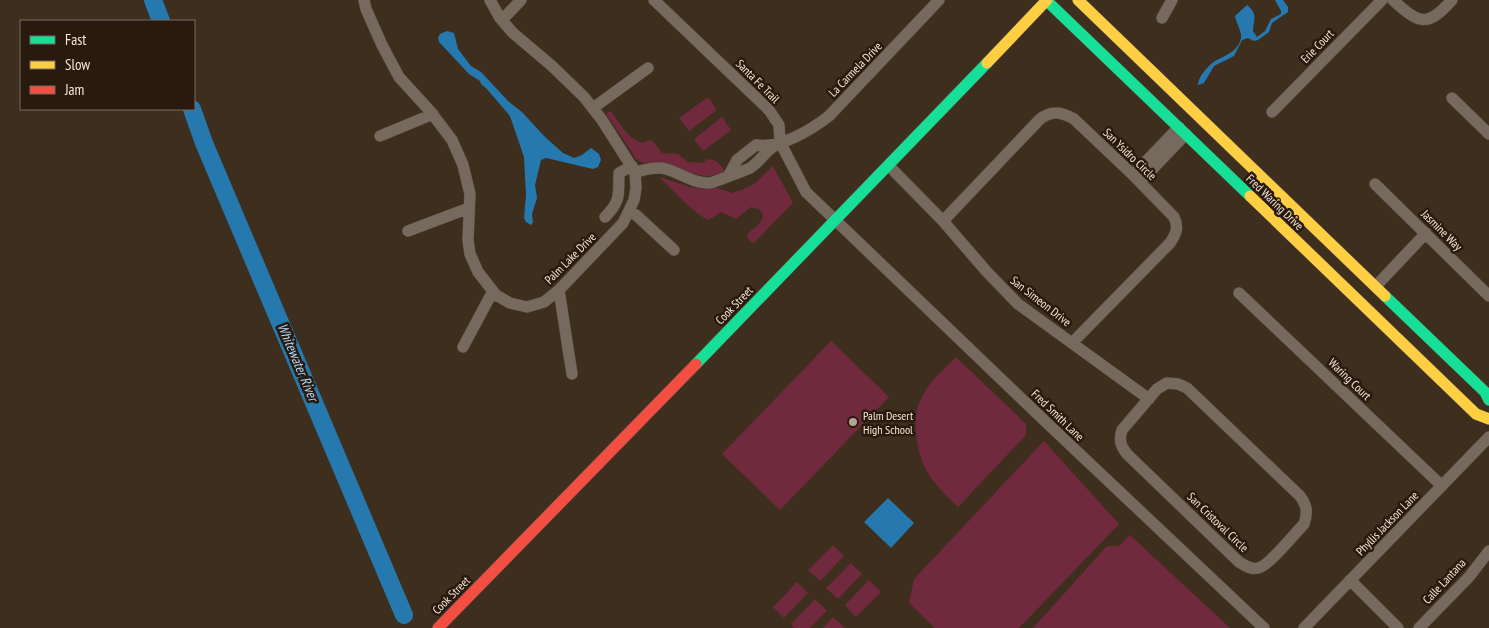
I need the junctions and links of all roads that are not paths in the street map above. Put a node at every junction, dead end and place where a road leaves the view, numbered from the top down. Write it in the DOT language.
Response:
graph roads {
  1 [pos="364,0"];
  2 [pos="490,0"];
  3 [pos="521,0"];
  4 [pos="654,0"];
  5 [pos="939,0"];
  6 [pos="1047,0"];
  7 [pos="1078,0"];
  8 [pos="1172,0"];
  9 [pos="1382,0"];
  10 [pos="1393,0"];
  11 [pos="1452,0"];
  12 [pos="1162,18"];
  13 [pos="502,20"];
  14 [pos="648,68"];
  15 [pos="1452,98"];
  16 [pos="593,108"];
  17 [pos="1272,112"];
  18 [pos="433,114"];
  19 [pos="1182,131"];
  20 [pos="1489,134"];
  21 [pos="380,136"];
  22 [pos="780,142"];
  23 [pos="888,166"];
  24 [pos="634,169"];
  25 [pos="729,175"];
  26 [pos="1136,178"];
  27 [pos="1264,181"];
  28 [pos="1375,184"];
  29 [pos="469,208"];
  30 [pos="630,212"];
  31 [pos="1268,215"];
  32 [pos="606,217"];
  33 [pos="835,220"];
  34 [pos="943,222"];
  35 [pos="408,231"];
  36 [pos="1426,233"];
  37 [pos="674,250"];
  38 [pos="1376,286"];
  39 [pos="560,290"];
  40 [pos="493,291"];
  41 [pos="1239,292"];
  42 [pos="1489,296"];
  43 [pos="1072,343"];
  44 [pos="463,347"];
  45 [pos="572,374"];
  46 [pos="1148,399"];
  47 [pos="1489,400"];
  48 [pos="1489,419"];
  49 [pos="1489,437"];
  50 [pos="1442,486"];
  51 [pos="1489,551"];
  52 [pos="1350,580"];
  53 [pos="438,628"];
  54 [pos="1264,628"];
  55 [pos="1304,628"];
  56 [pos="1398,628"];
  57 [pos="1419,628"];
  1 -- 18 [label="street, Palm Lake Drive"];
  2 -- 13 [label="street"];
  3 -- 13 [label="street"];
  4 -- 22 [label="street, Santa Fe Trail"];
  5 -- 22 [label="street, La Carmela Drive"];
  6 -- 19 [label="main road, Fred Waring Drive"];
  6 -- 23 [label="main road, Cook Street"];
  7 -- 27 [label="main road, Fred Waring Drive"];
  8 -- 12 [label="street"];
  9 -- 17 [label="street, Erie Court"];
  10 -- 11 [label="street"];
  13 -- 16 [label="street"];
  14 -- 16 [label="street"];
  15 -- 20 [label="street"];
  16 -- 24 [label="street"];
  18 -- 21 [label="street"];
  18 -- 29 [label="street, Palm Lake Drive"];
  19 -- 26 [label="street"];
  19 -- 27 [label="main road"];
  19 -- 31 [label="main road, Fred Waring Drive"];
  22 -- 25 [label="street, La Carmela Drive"];
  22 -- 25 [label="street, La Carmela Drive"];
  22 -- 33 [label="street, Santa Fe Trail"];
  23 -- 33 [label="main road, Cook Street"];
  23 -- 34 [label="street, San Simeon Drive"];
  24 -- 25 [label="street, La Carmela Drive"];
  24 -- 30 [label="street, Palm Lake Drive"];
  24 -- 32 [label="street"];
  26 -- 34 [label="street, San Ysidro Circle"];
  26 -- 43 [label="street, San Ysidro Circle"];
  27 -- 38 [label="main road, Fred Waring Drive"];
  28 -- 36 [label="street, Jasmine Way"];
  29 -- 35 [label="street"];
  29 -- 40 [label="street, Palm Lake Drive"];
  30 -- 37 [label="street"];
  30 -- 39 [label="street, Palm Lake Drive"];
  31 -- 38 [label="main road"];
  31 -- 48 [label="main road, Fred Waring Drive"];
  33 -- 53 [label="main road, Cook Street"];
  33 -- 54 [label="street, Fred Smith Lane"];
  34 -- 43 [label="street, San Simeon Drive"];
  36 -- 38 [label="street"];
  36 -- 42 [label="street, Jasmine Way"];
  38 -- 47 [label="main road, Fred Waring Drive"];
  39 -- 40 [label="street, Palm Lake Drive"];
  39 -- 45 [label="street"];
  40 -- 44 [label="street"];
  41 -- 50 [label="street, Waring Court"];
  43 -- 46 [label="street, San Simeon Drive"];
  46 -- 46 [label="street, San Cristoval Circle"];
  49 -- 50 [label="street, Phyllis Jackson Lane"];
  50 -- 52 [label="street, Phyllis Jackson Lane"];
  51 -- 57 [label="street, Calle Lantana"];
  52 -- 55 [label="street, Phyllis Jackson Lane"];
  52 -- 56 [label="street"];
}
